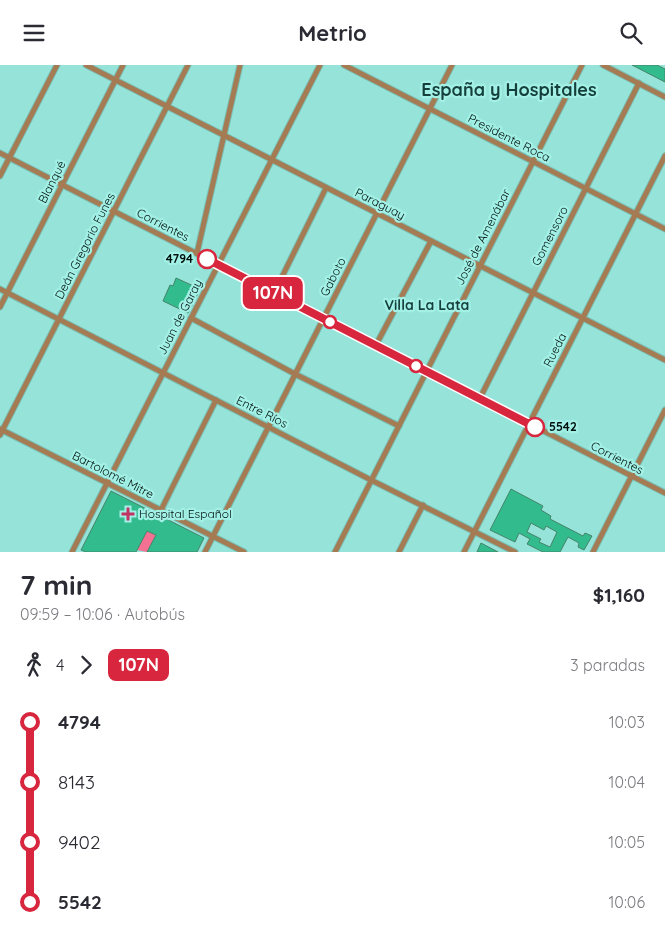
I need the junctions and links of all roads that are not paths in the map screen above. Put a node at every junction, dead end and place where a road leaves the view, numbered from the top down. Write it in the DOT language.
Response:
graph roads {
  1 [pos="57,65"];
  2 [pos="86,65"];
  3 [pos="123,65"];
  4 [pos="188,65"];
  5 [pos="240,65"];
  6 [pos="320,65"];
  7 [pos="344,65"];
  8 [pos="452,65"];
  9 [pos="582,65"];
  10 [pos="603,65"];
  11 [pos="115,80"];
  12 [pos="639,83"];
  13 [pos="665,97"];
  14 [pos="167,106"];
  15 [pos="430,109"];
  16 [pos="223,135"];
  17 [pos="0,153"];
  18 [pos="665,156"];
  19 [pos="10,157"];
  20 [pos="272,159"];
  21 [pos="533,161"];
  22 [pos="0,176"];
  23 [pos="62,185"];
  24 [pos="586,187"];
  25 [pos="326,188"];
  26 [pos="114,211"];
  27 [pos="377,213"];
  28 [pos="636,214"];
  29 [pos="665,229"];
  30 [pos="431,241"];
  31 [pos="197,253"];
  32 [pos="218,264"];
  33 [pos="480,266"];
  34 [pos="0,289"];
  35 [pos="7,293"];
  36 [pos="274,293"];
  37 [pos="533,293"];
  38 [pos="0,307"];
  39 [pos="191,318"];
  40 [pos="324,318"];
  41 [pos="583,318"];
  42 [pos="59,319"];
  43 [pos="376,345"];
  44 [pos="665,360"];
  45 [pos="427,371"];
  46 [pos="163,372"];
  47 [pos="295,374"];
  48 [pos="480,398"];
  49 [pos="216,400"];
  50 [pos="665,410"];
  51 [pos="529,424"];
  52 [pos="268,426"];
  53 [pos="399,426"];
  54 [pos="1,431"];
  55 [pos="632,476"];
  56 [pos="372,480"];
  57 [pos="107,483"];
  58 [pos="665,493"];
  59 [pos="423,505"];
  60 [pos="161,510"];
  61 [pos="474,531"];
  62 [pos="213,536"];
  63 [pos="72,552"];
  64 [pos="205,552"];
  65 [pos="244,552"];
  66 [pos="334,552"];
  67 [pos="399,552"];
  68 [pos="464,552"];
  69 [pos="514,552"];
  70 [pos="594,552"];
  1 -- 19 [label="street"];
  2 -- 11 [label="street, Paraguay"];
  3 -- 11 [label="street, Blanqué"];
  4 -- 14 [label="street, Deán Gregorio Funes"];
  5 -- 16 [label="street"];
  6 -- 20 [label="street, Juan de Garay"];
  7 -- 15 [label="street, Presidente Roca"];
  8 -- 15 [label="street, Gaboto"];
  9 -- 21 [label="street, José de Amenábar"];
  10 -- 12 [label="street"];
  11 -- 14 [label="street, Paraguay"];
  11 -- 23 [label="street, Blanqué"];
  12 -- 13 [label="street"];
  12 -- 24 [label="street, Gomensoro"];
  14 -- 16 [label="street, Paraguay"];
  14 -- 26 [label="street, Deán Gregorio Funes"];
  15 -- 21 [label="street, Presidente Roca"];
  15 -- 27 [label="street, Gaboto"];
  16 -- 20 [label="street, Paraguay"];
  16 -- 31 [label="street"];
  17 -- 19 [label="street, Corrientes"];
  18 -- 28 [label="street, Rueda"];
  19 -- 22 [label="street"];
  19 -- 23 [label="street, Corrientes"];
  20 -- 25 [label="street, Paraguay"];
  20 -- 32 [label="street, Juan de Garay"];
  21 -- 24 [label="street, Presidente Roca"];
  21 -- 33 [label="street, José de Amenábar"];
  23 -- 26 [label="street, Corrientes"];
  23 -- 35 [label="street, Blanqué"];
  24 -- 28 [label="street, Presidente Roca"];
  24 -- 37 [label="street, Gomensoro"];
  25 -- 27 [label="street, Paraguay"];
  25 -- 36 [label="street"];
  26 -- 31 [label="street, Corrientes"];
  26 -- 42 [label="street, Deán Gregorio Funes"];
  27 -- 30 [label="street, Paraguay"];
  27 -- 40 [label="street, Gaboto"];
  28 -- 29 [label="street, Presidente Roca"];
  28 -- 41 [label="street, Rueda"];
  30 -- 33 [label="street, Paraguay"];
  30 -- 43 [label="street"];
  31 -- 32 [label="street, Corrientes"];
  32 -- 36 [label="street, Corrientes"];
  32 -- 39 [label="street, Juan de Garay"];
  33 -- 37 [label="street, Paraguay"];
  33 -- 45 [label="street, José de Amenábar"];
  34 -- 35 [label="street, Entre Ríos"];
  35 -- 38 [label="street, Blanqué"];
  35 -- 42 [label="street, Entre Ríos"];
  36 -- 40 [label="street, Corrientes"];
  37 -- 41 [label="street, Paraguay"];
  37 -- 48 [label="street, Gomensoro"];
  39 -- 46 [label="street, Juan de Garay"];
  39 -- 47 [label="street"];
  40 -- 43 [label="street, Corrientes"];
  40 -- 47 [label="street, Gaboto"];
  41 -- 44 [label="street, Paraguay"];
  41 -- 51 [label="street, Rueda"];
  42 -- 46 [label="street, Entre Ríos"];
  42 -- 54 [label="street, Deán Gregorio Funes"];
  43 -- 45 [label="street, Corrientes"];
  45 -- 48 [label="street, Corrientes"];
  45 -- 53 [label="street, José de Amenábar"];
  46 -- 49 [label="street, Entre Ríos"];
  46 -- 57 [label="street, Juan de Garay"];
  47 -- 52 [label="street, Gaboto"];
  47 -- 53 [label="street"];
  48 -- 51 [label="street, Corrientes"];
  49 -- 52 [label="street, Entre Ríos"];
  49 -- 60 [label="street"];
  50 -- 55 [label="street"];
  51 -- 55 [label="street, Corrientes"];
  51 -- 61 [label="street, Rueda"];
  52 -- 56 [label="street, Entre Ríos"];
  52 -- 62 [label="street, Gaboto"];
  53 -- 56 [label="street, José de Amenábar"];
  54 -- 57 [label="street, Bartolomé Mitre"];
  55 -- 58 [label="street, Corrientes"];
  55 -- 70 [label="street"];
  56 -- 59 [label="street, Entre Ríos"];
  56 -- 66 [label="street, José de Amenábar"];
  57 -- 60 [label="street, Bartolomé Mitre"];
  57 -- 63 [label="street, Juan de Garay"];
  59 -- 61 [label="street, Entre Ríos"];
  59 -- 67 [label="street"];
  60 -- 62 [label="street, Bartolomé Mitre"];
  61 -- 68 [label="street, Rueda"];
  61 -- 69 [label="street, Entre Ríos"];
  62 -- 64 [label="street, Gaboto"];
  62 -- 65 [label="street, Bartolomé Mitre"];
}
